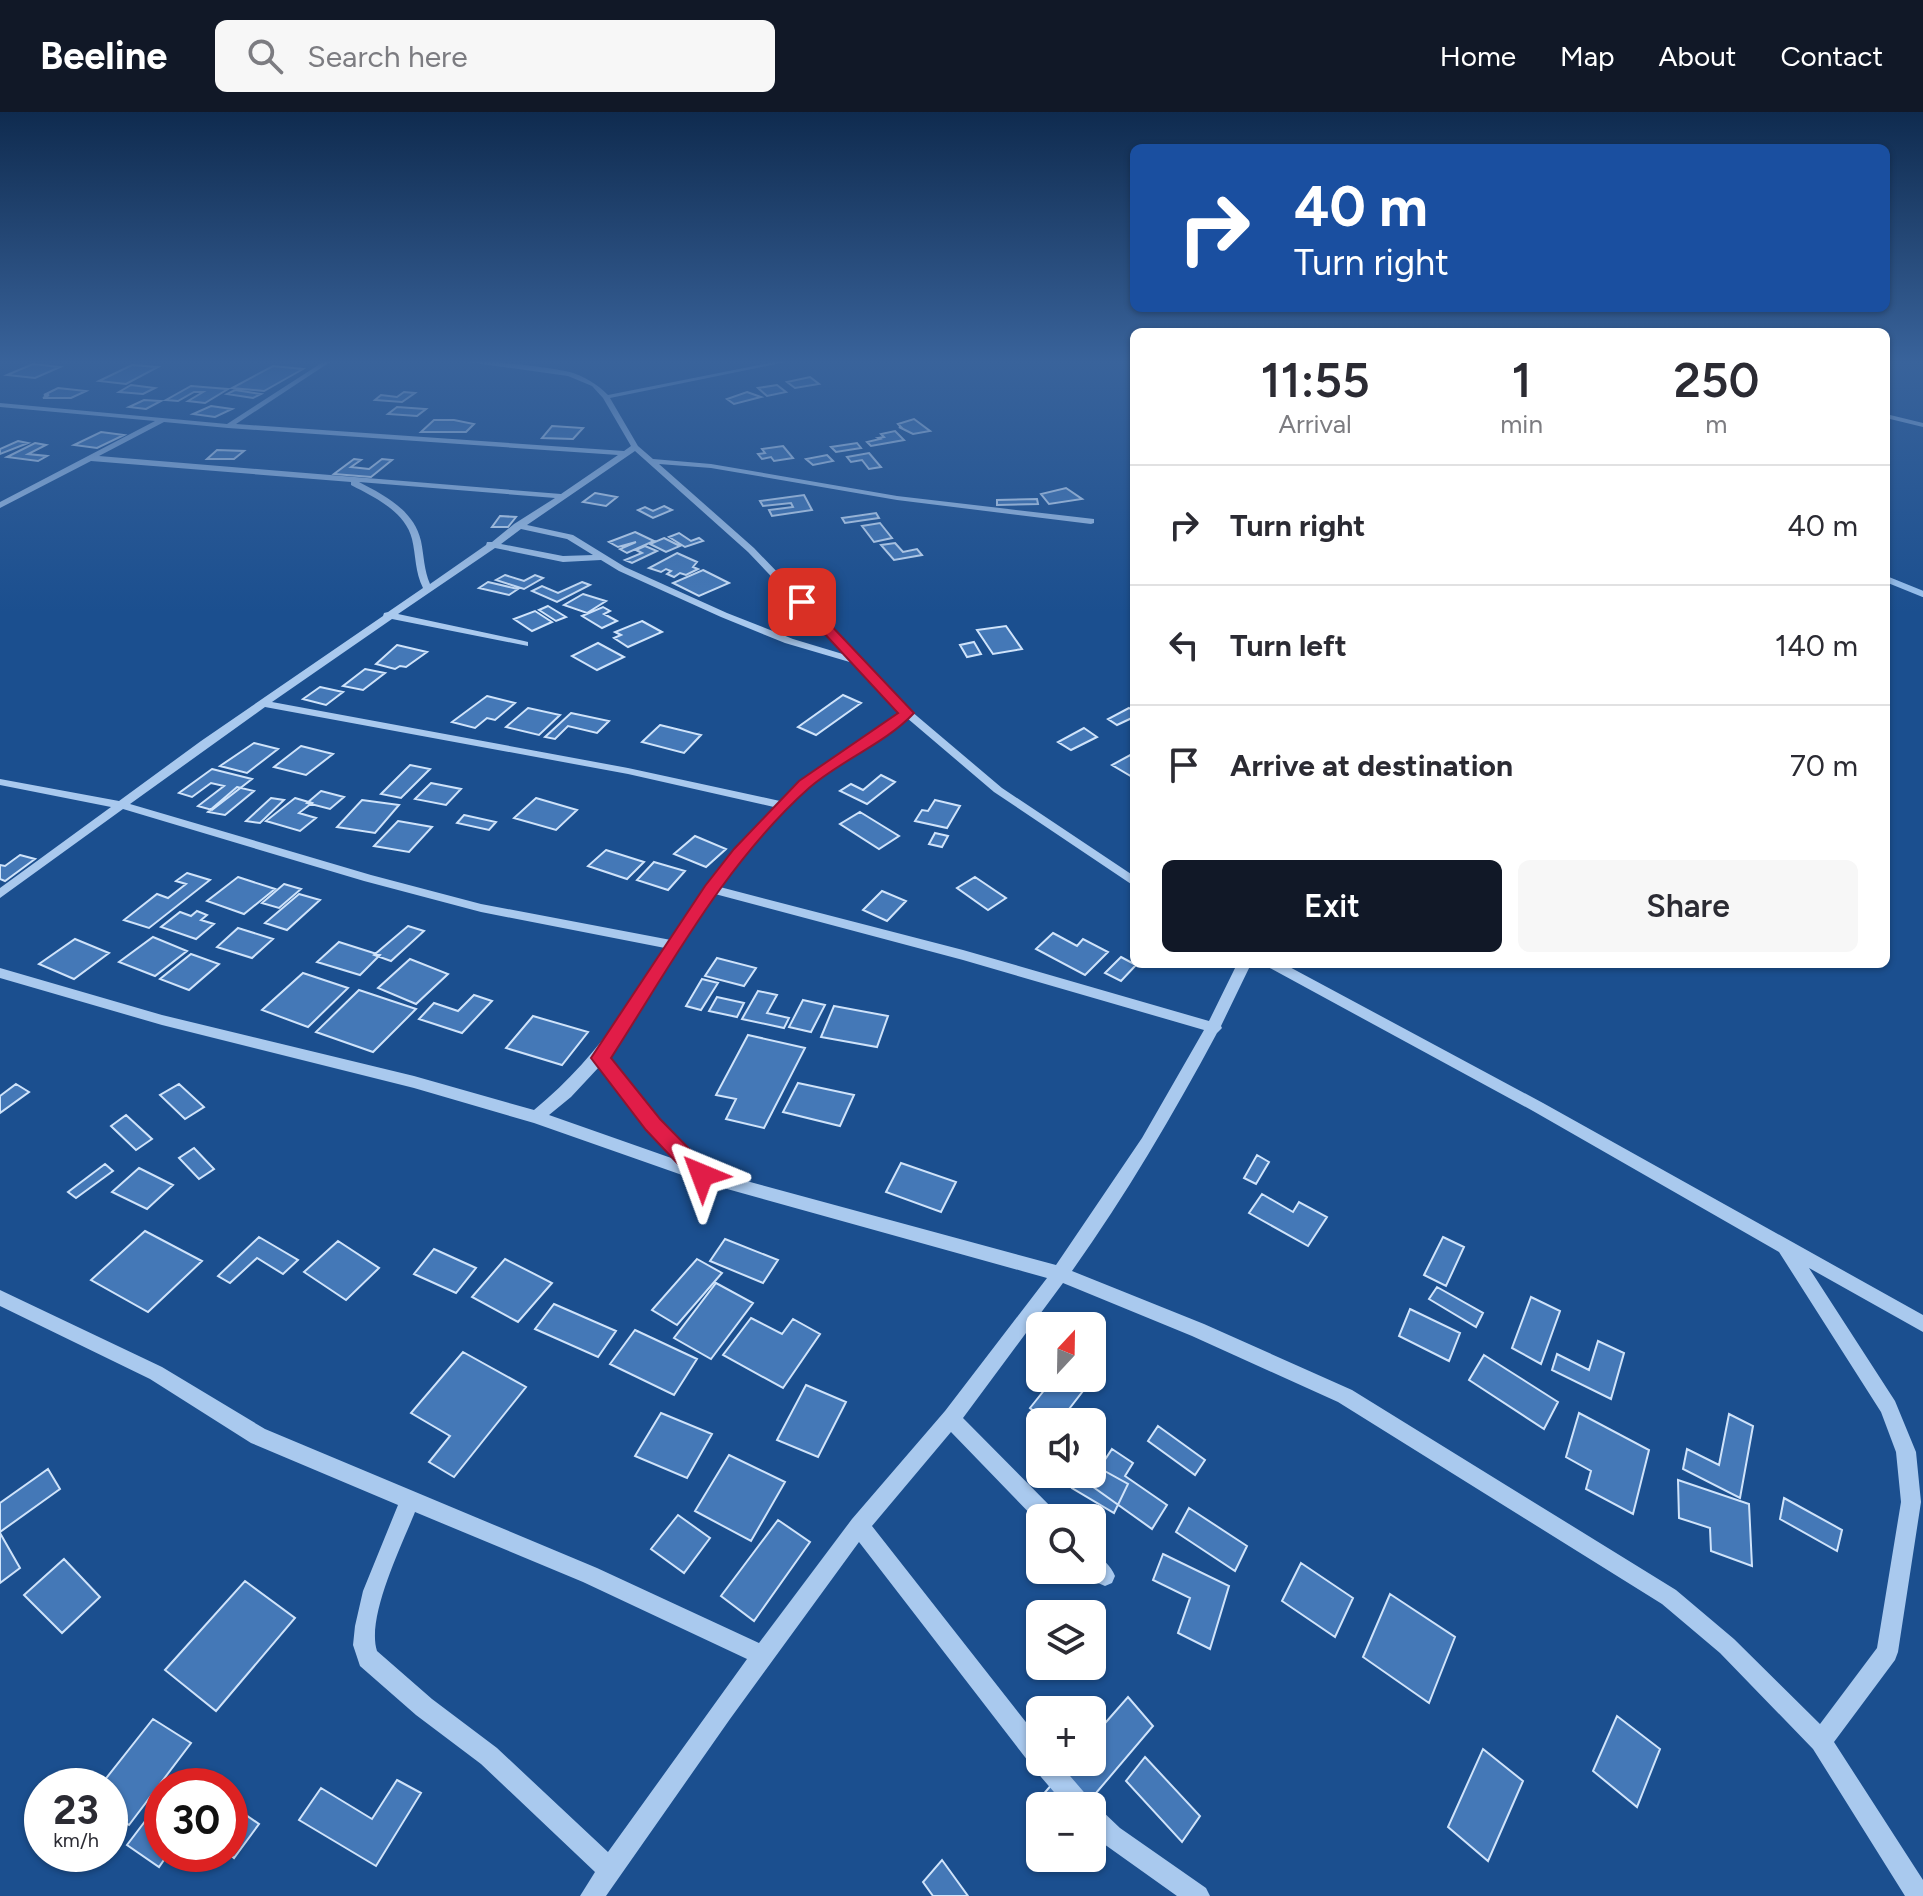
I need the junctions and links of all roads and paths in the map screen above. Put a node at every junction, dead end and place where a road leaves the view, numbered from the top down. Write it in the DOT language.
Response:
graph roads {
  1 [pos="113,445"];
  2 [pos="510,445"];
  3 [pos="635,447"];
  4 [pos="624,453"];
  5 [pos="89,458"];
  6 [pos="650,461"];
  7 [pos="347,479"];
  8 [pos="559,496"];
  9 [pos="0,505"];
  10 [pos="1091,521"];
  11 [pos="517,526"];
  12 [pos="490,544"];
  13 [pos="601,557"];
  14 [pos="427,587"];
  15 [pos="387,615"];
  16 [pos="524,644"];
  17 [pos="856,661"];
  18 [pos="262,703"];
  19 [pos="907,713"];
  20 [pos="0,782"];
  21 [pos="122,805"];
  22 [pos="783,805"];
  23 [pos="1130,879"];
  24 [pos="711,889"];
  25 [pos="0,894"];
  26 [pos="674,945"];
  27 [pos="1242,968"];
  28 [pos="1280,968"];
  29 [pos="0,973"];
  30 [pos="1215,1028"];
  31 [pos="601,1058"];
  32 [pos="536,1117"];
  33 [pos="702,1175"];
  34 [pos="1783,1243"];
  35 [pos="1061,1274"];
  36 [pos="0,1298"];
  37 [pos="1923,1324"];
  38 [pos="950,1418"];
  39 [pos="410,1500"];
  40 [pos="1034,1504"];
  41 [pos="859,1526"];
  42 [pos="762,1655"];
  43 [pos="1026,1740"];
  44 [pos="1821,1741"];
  45 [pos="1056,1776"];
  46 [pos="1069,1792"];
  47 [pos="1106,1830"];
  48 [pos="610,1870"];
  49 [pos="592,1896"];
  50 [pos="1198,1896"];
  51 [pos="1919,1896"];
  1 -- 5 [label="street"];
  2 -- 4 [label="street"];
  3 -- 4 [label="street"];
  3 -- 6 [label="street"];
  4 -- 8 [label="street"];
  5 -- 7 [label="street"];
  5 -- 9 [label="street"];
  6 -- 10 [label="street"];
  6 -- 17 [label="street"];
  7 -- 8 [label="street"];
  7 -- 14 [label="street"];
  8 -- 11 [label="street"];
  11 -- 12 [label="street"];
  11 -- 13 [label="street"];
  12 -- 13 [label="street"];
  12 -- 14 [label="street"];
  13 -- 17 [label="street"];
  14 -- 15 [label="street"];
  15 -- 16 [label="street"];
  15 -- 18 [label="street"];
  17 -- 19 [label="street"];
  18 -- 21 [label="street"];
  18 -- 22 [label="street"];
  19 -- 22 [label="street"];
  19 -- 23 [label="street"];
  20 -- 21 [label="street"];
  21 -- 25 [label="street"];
  21 -- 26 [label="street"];
  22 -- 24 [label="street"];
  24 -- 26 [label="street"];
  24 -- 30 [label="street"];
  26 -- 31 [label="street"];
  27 -- 30 [label="street"];
  28 -- 34 [label="street"];
  29 -- 32 [label="street"];
  30 -- 35 [label="street"];
  31 -- 32 [label="street"];
  31 -- 33 [label="street"];
  32 -- 33 [label="street"];
  33 -- 35 [label="street"];
  34 -- 37 [label="street"];
  34 -- 44 [label="street"];
  35 -- 38 [label="street"];
  35 -- 44 [label="street"];
  36 -- 39 [label="street"];
  38 -- 40 [label="street"];
  38 -- 41 [label="street"];
  39 -- 42 [label="street"];
  39 -- 48 [label="street"];
  41 -- 42 [label="street"];
  41 -- 43 [label="street"];
  42 -- 48 [label="street"];
  44 -- 51 [label="street"];
  45 -- 46 [label="street"];
  47 -- 50 [label="street"];
  48 -- 49 [label="street"];
}
